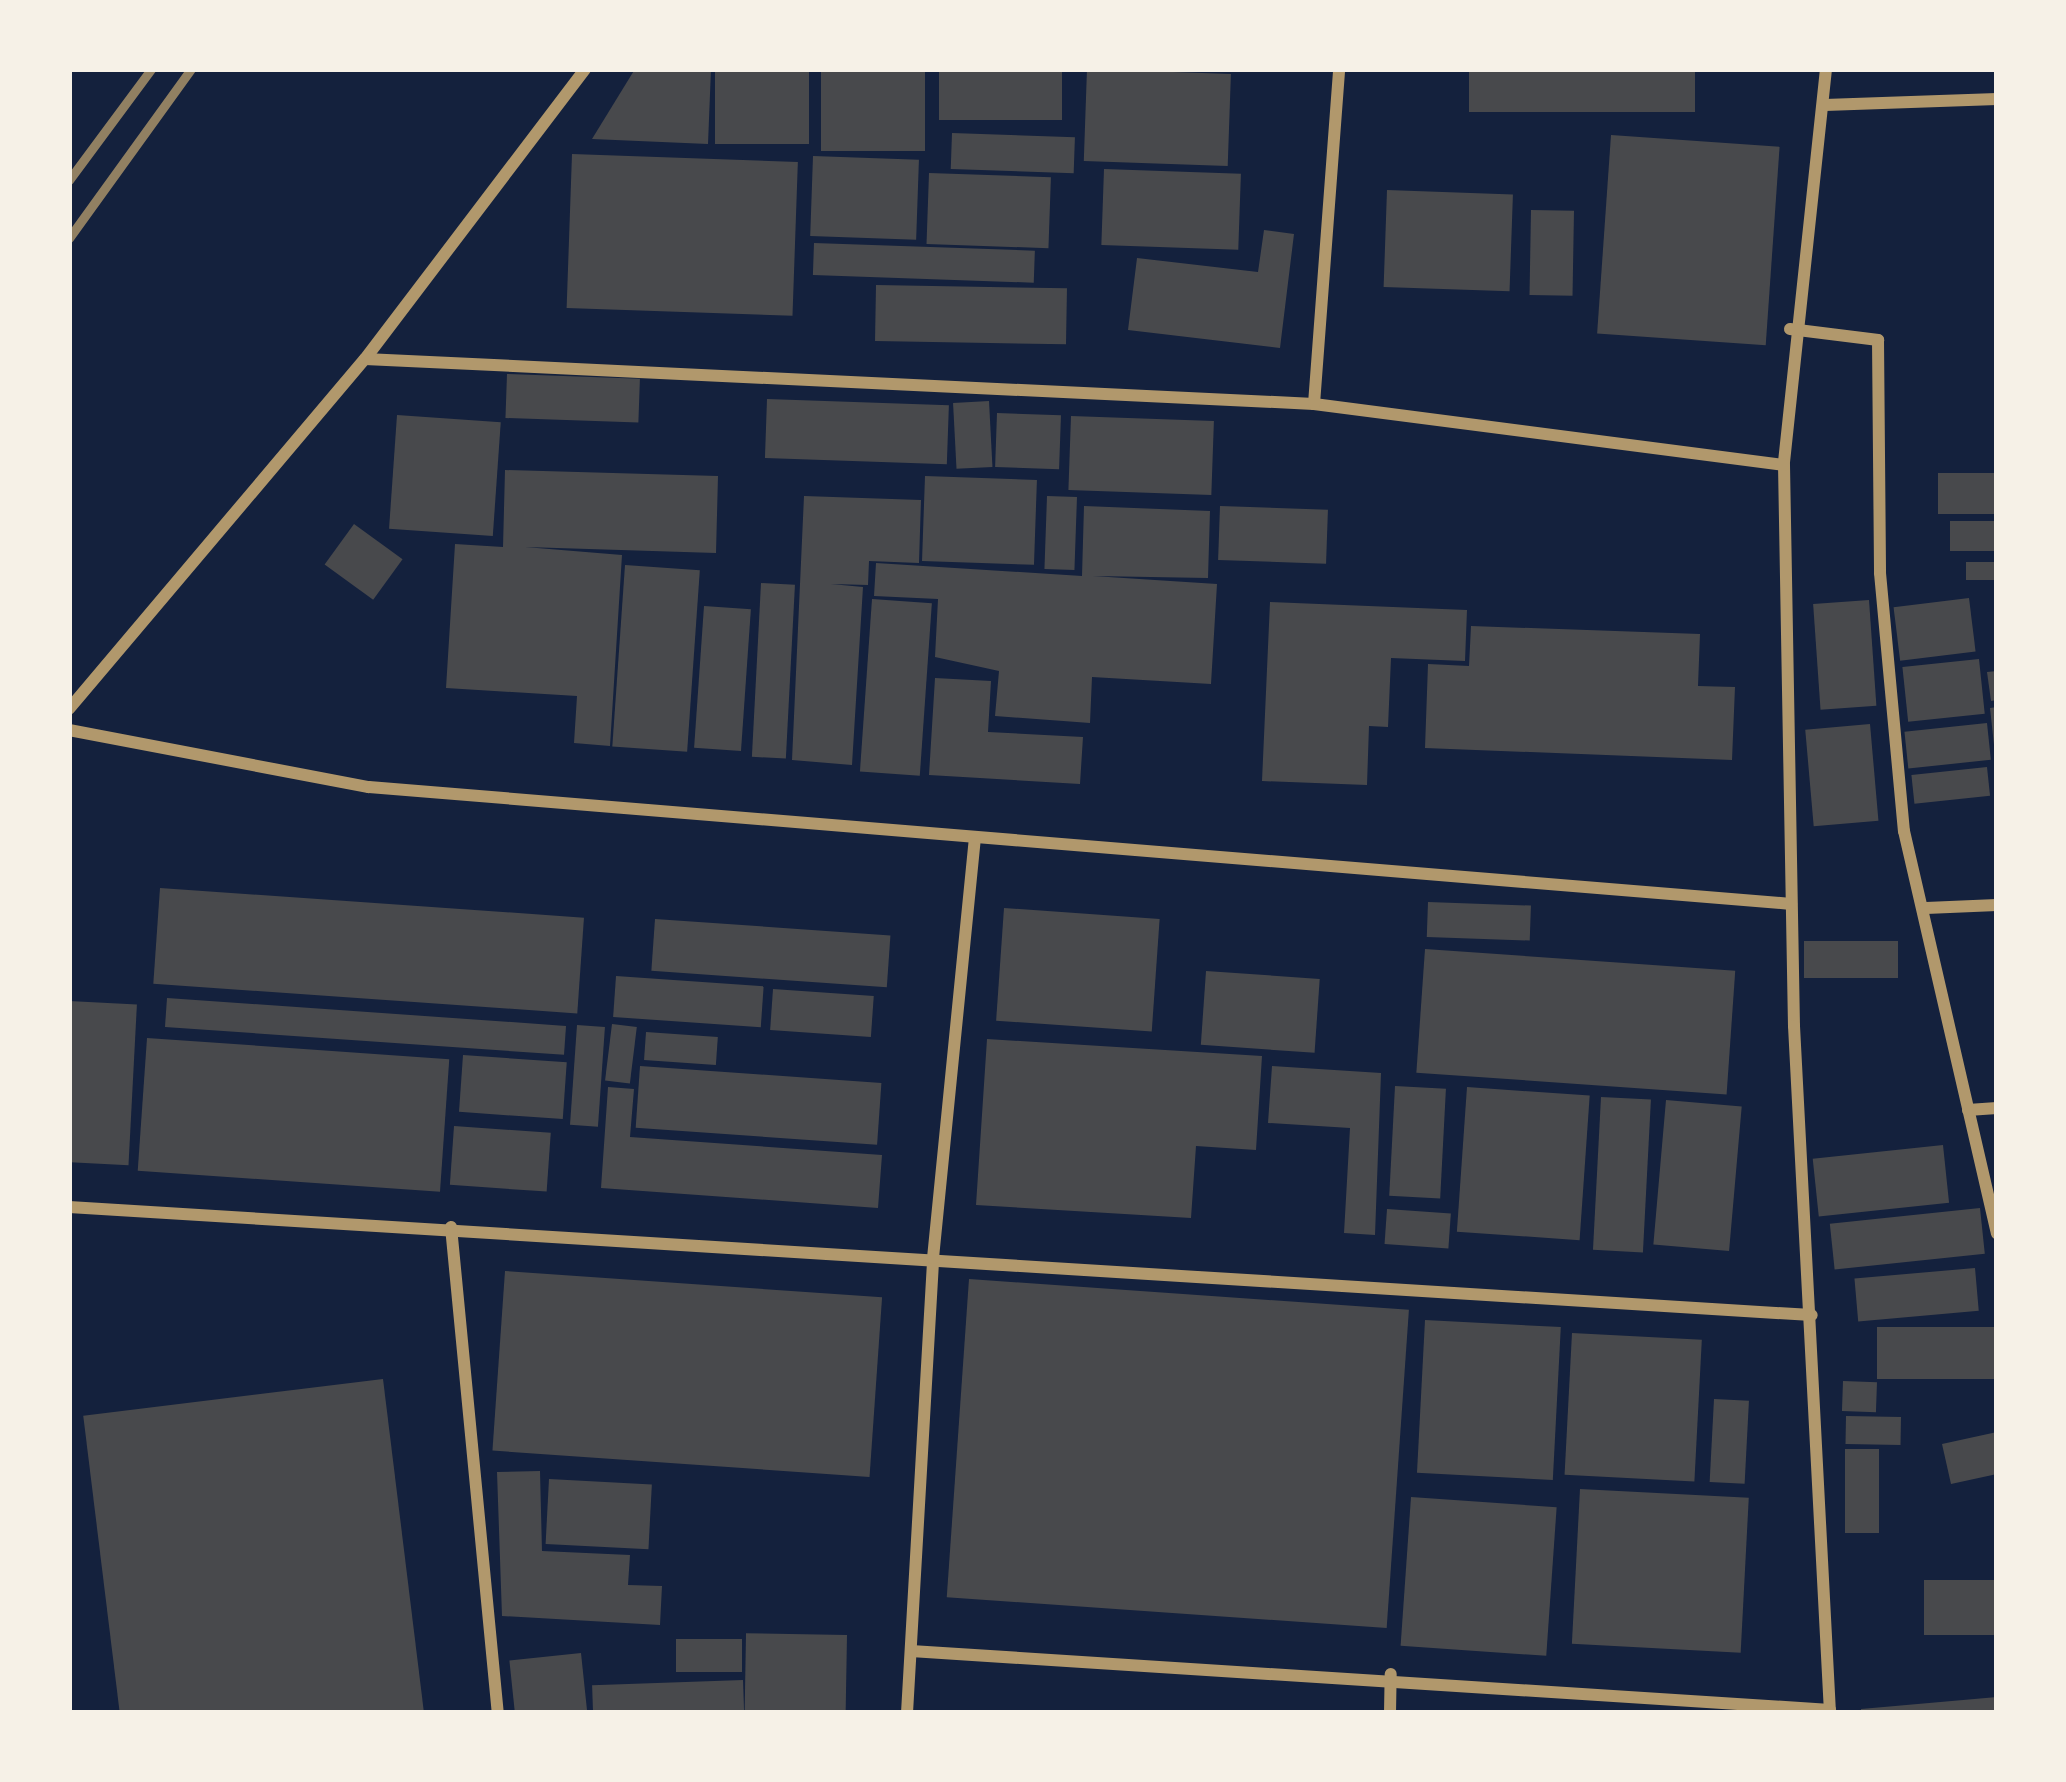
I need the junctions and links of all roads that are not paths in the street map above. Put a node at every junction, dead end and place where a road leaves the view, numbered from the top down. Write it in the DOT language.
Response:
graph roads {
  1 [pos="585,69"];
  2 [pos="1339,69"];
  3 [pos="1826,69"];
  4 [pos="1997,99"];
  5 [pos="1825,105"];
  6 [pos="1790,328"];
  7 [pos="365,359"];
  8 [pos="1314,404"];
  9 [pos="1784,465"];
  10 [pos="69,709"];
  11 [pos="69,730"];
  12 [pos="975,837"];
  13 [pos="1791,904"];
  14 [pos="1997,905"];
  15 [pos="1926,908"];
  16 [pos="1997,1108"];
  17 [pos="1968,1110"];
  18 [pos="69,1207"];
  19 [pos="451,1227"];
  20 [pos="1997,1233"];
  21 [pos="933,1258"];
  22 [pos="1812,1315"];
  23 [pos="911,1651"];
  24 [pos="1391,1674"];
  25 [pos="1830,1712"];
  26 [pos="498,1713"];
  27 [pos="907,1713"];
  28 [pos="1390,1713"];
  1 -- 7 [label="street"];
  2 -- 8 [label="street"];
  3 -- 5 [label="street"];
  4 -- 5 [label="street"];
  5 -- 6 [label="street"];
  6 -- 9 [label="street"];
  6 -- 15 [label="street"];
  7 -- 8 [label="street"];
  7 -- 10 [label="street"];
  8 -- 9 [label="street"];
  9 -- 13 [label="street"];
  11 -- 12 [label="street"];
  12 -- 13 [label="street"];
  12 -- 21 [label="street"];
  13 -- 22 [label="street"];
  14 -- 15 [label="street"];
  15 -- 17 [label="street"];
  16 -- 17 [label="street"];
  17 -- 20 [label="street"];
  18 -- 19 [label="street"];
  19 -- 21 [label="street"];
  19 -- 26 [label="street"];
  21 -- 22 [label="street"];
  21 -- 23 [label="street"];
  22 -- 25 [label="street"];
  23 -- 24 [label="street"];
  23 -- 27 [label="street"];
  24 -- 25 [label="street"];
  24 -- 28 [label="street"];
}
